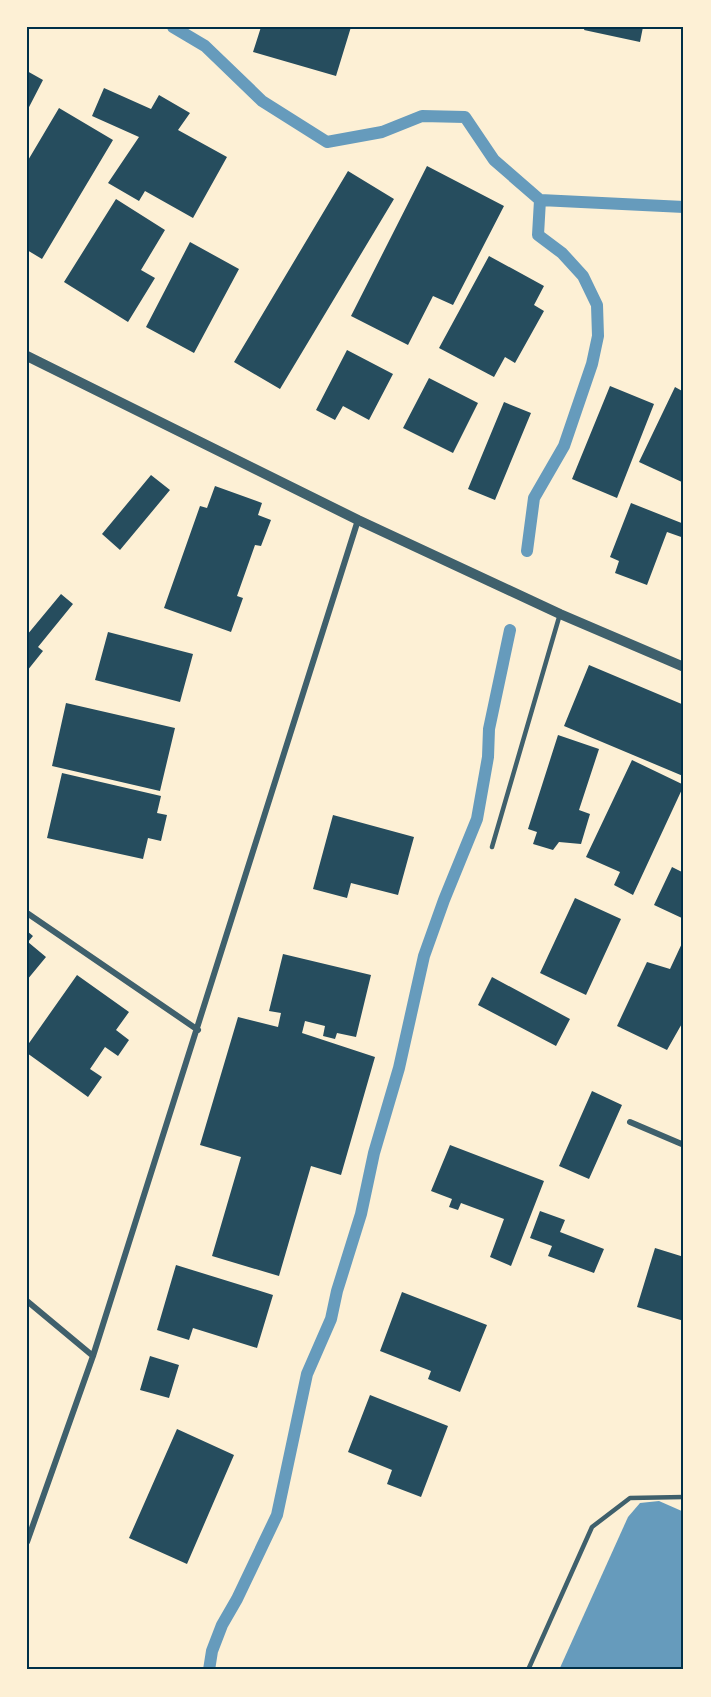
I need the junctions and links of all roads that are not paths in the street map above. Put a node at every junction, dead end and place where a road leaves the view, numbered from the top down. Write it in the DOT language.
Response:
graph roads {
  1 [pos="27,356"];
  2 [pos="358,520"];
  3 [pos="560,614"];
  4 [pos="684,667"];
  5 [pos="492,847"];
  6 [pos="27,913"];
  7 [pos="198,1030"];
  8 [pos="630,1122"];
  9 [pos="684,1145"];
  10 [pos="27,1301"];
  11 [pos="93,1356"];
  12 [pos="684,1497"];
  13 [pos="27,1542"];
  14 [pos="528,1670"];
  1 -- 2 [label="street"];
  2 -- 3 [label="street"];
  2 -- 7 [label="street"];
  3 -- 4 [label="street"];
  3 -- 5 [label="lane"];
  6 -- 7 [label="street"];
  7 -- 11 [label="street"];
  8 -- 9 [label="street"];
  10 -- 11 [label="street"];
  11 -- 13 [label="street"];
  12 -- 14 [label="lane"];
}
